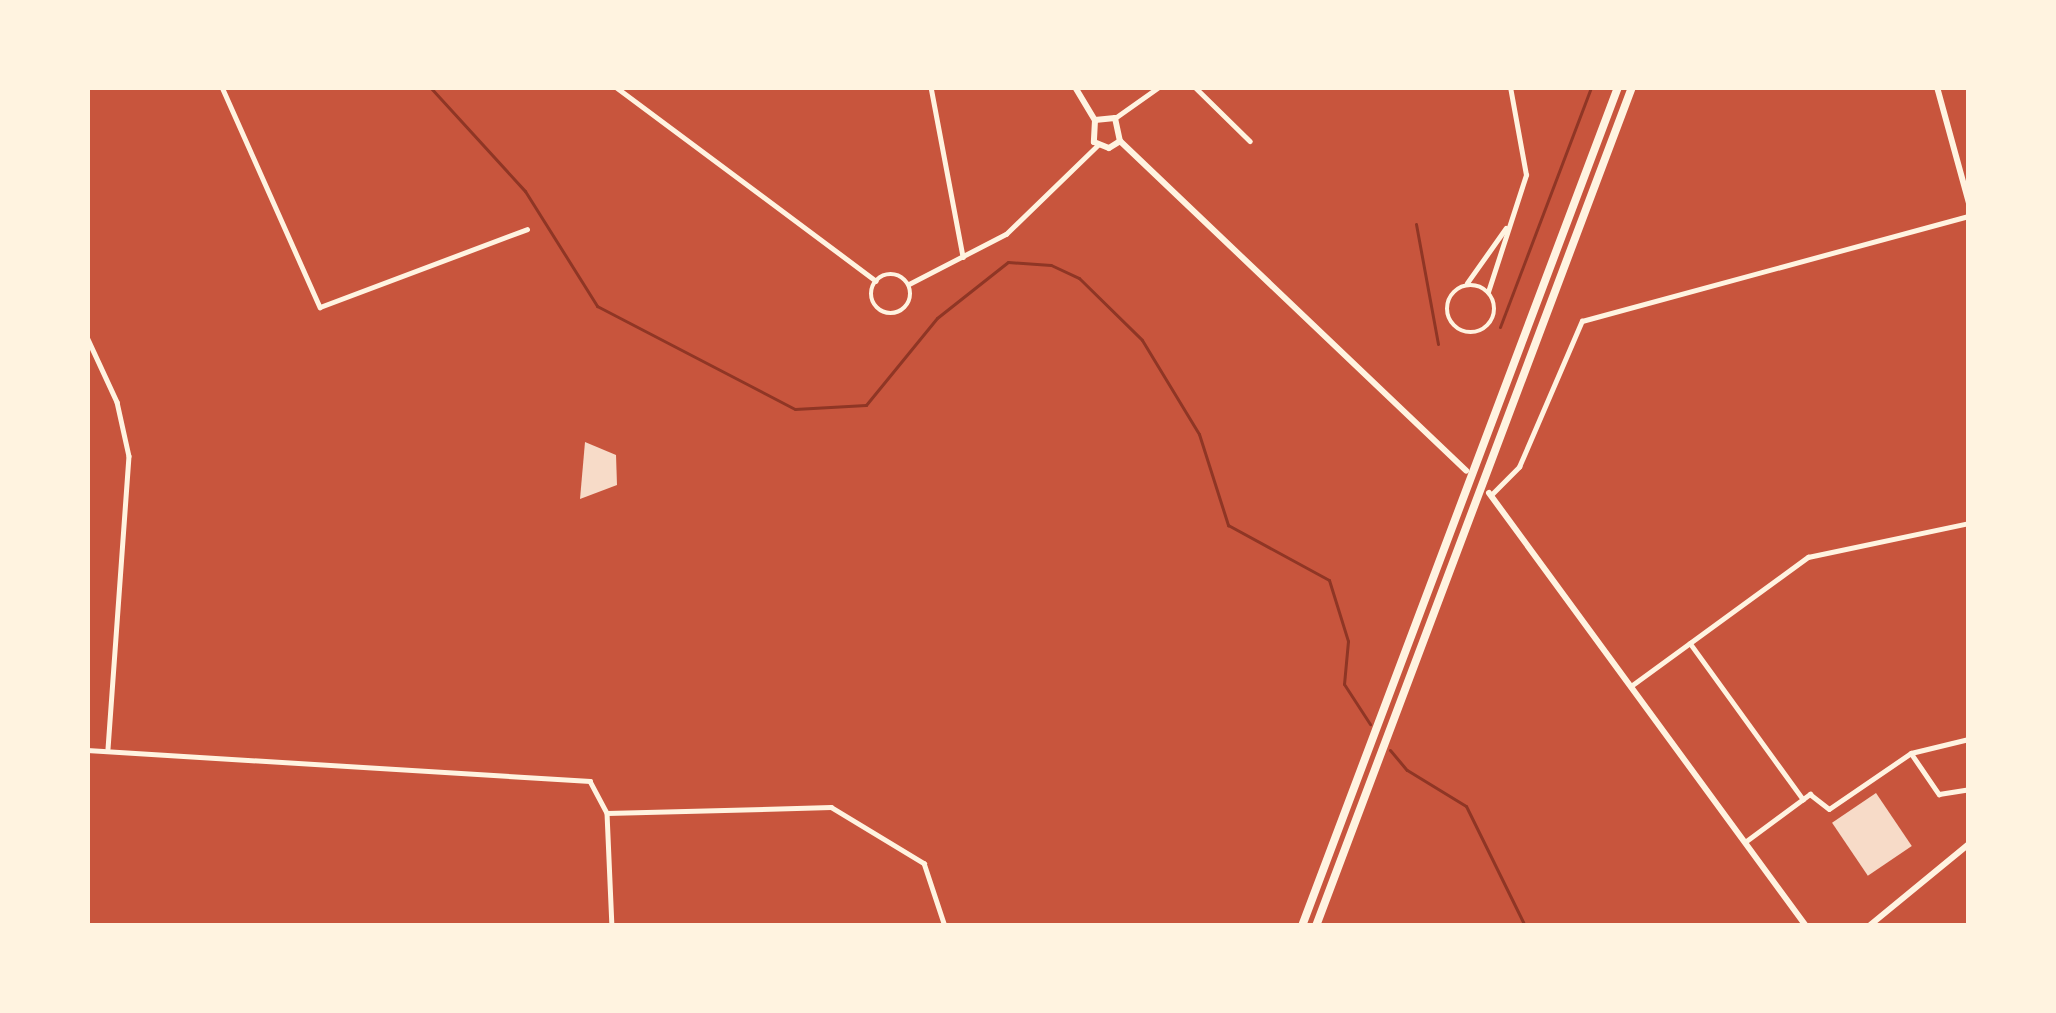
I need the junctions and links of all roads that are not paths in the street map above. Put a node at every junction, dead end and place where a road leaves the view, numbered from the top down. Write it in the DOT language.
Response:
graph roads {
  1 [pos="222,87"];
  2 [pos="616,87"];
  3 [pos="931,87"];
  4 [pos="1075,87"];
  5 [pos="1159,87"];
  6 [pos="1195,87"];
  7 [pos="1510,87"];
  8 [pos="1618,87"];
  9 [pos="1632,87"];
  10 [pos="1937,87"];
  11 [pos="1115,118"];
  12 [pos="1095,120"];
  13 [pos="1120,141"];
  14 [pos="1250,141"];
  15 [pos="1097,146"];
  16 [pos="1969,203"];
  17 [pos="1969,216"];
  18 [pos="1511,218"];
  19 [pos="527,229"];
  20 [pos="963,257"];
  21 [pos="877,280"];
  22 [pos="909,284"];
  23 [pos="1465,285"];
  24 [pos="1488,292"];
  25 [pos="87,337"];
  26 [pos="1466,470"];
  27 [pos="1490,494"];
  28 [pos="1969,523"];
  29 [pos="1690,642"];
  30 [pos="1631,686"];
  31 [pos="1969,739"];
  32 [pos="87,750"];
  33 [pos="108,750"];
  34 [pos="1911,753"];
  35 [pos="1969,789"];
  36 [pos="1803,799"];
  37 [pos="607,813"];
  38 [pos="1745,842"];
  39 [pos="1969,844"];
  40 [pos="611,926"];
  41 [pos="945,926"];
  42 [pos="1302,926"];
  43 [pos="1316,926"];
  44 [pos="1806,926"];
  45 [pos="1869,926"];
  1 -- 19 [label="street"];
  2 -- 21 [label="street"];
  3 -- 20 [label="street"];
  4 -- 12 [label="street"];
  5 -- 11 [label="street"];
  6 -- 14 [label="street"];
  7 -- 18 [label="street"];
  8 -- 42 [label="highway"];
  9 -- 43 [label="highway"];
  10 -- 16 [label="street"];
  11 -- 12 [label="street"];
  11 -- 13 [label="street"];
  12 -- 15 [label="street"];
  13 -- 15 [label="street"];
  13 -- 26 [label="street"];
  15 -- 20 [label="street"];
  17 -- 27 [label="street"];
  18 -- 23 [label="street"];
  18 -- 24 [label="street"];
  20 -- 22 [label="street"];
  21 -- 22 [label="street"];
  21 -- 22 [label="street"];
  23 -- 24 [label="street"];
  23 -- 24 [label="street"];
  25 -- 33 [label="street"];
  27 -- 30 [label="street"];
  28 -- 29 [label="street"];
  29 -- 30 [label="street"];
  29 -- 36 [label="street"];
  30 -- 38 [label="street"];
  31 -- 34 [label="street"];
  32 -- 33 [label="street"];
  33 -- 37 [label="street"];
  34 -- 35 [label="street"];
  34 -- 36 [label="street"];
  36 -- 38 [label="street"];
  37 -- 40 [label="street"];
  37 -- 41 [label="street"];
  38 -- 44 [label="street"];
  39 -- 45 [label="street"];
}
